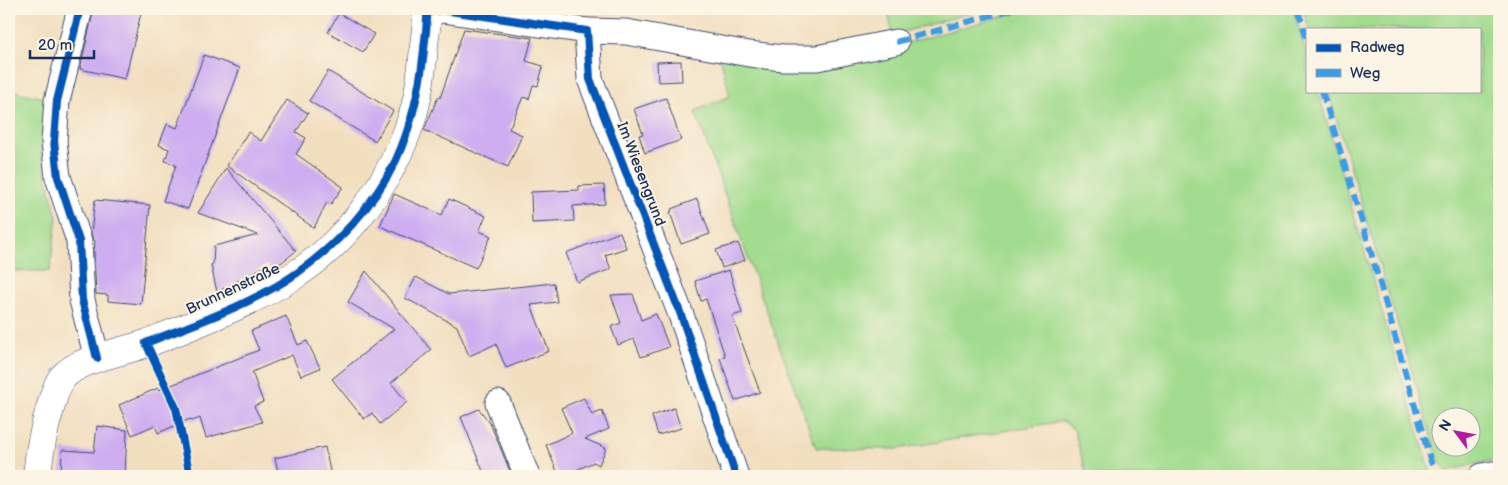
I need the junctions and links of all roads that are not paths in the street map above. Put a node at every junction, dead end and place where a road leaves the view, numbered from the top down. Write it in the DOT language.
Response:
graph roads {
  1 [pos="80,9"];
  2 [pos="427,10"];
  3 [pos="586,31"];
  4 [pos="896,42"];
  5 [pos="97,358"];
  6 [pos="498,403"];
  7 [pos="1499,473"];
  8 [pos="37,476"];
  9 [pos="527,476"];
  10 [pos="736,476"];
  11 [pos="1482,476"];
  1 -- 5 [label="street"];
  2 -- 3 [label="street"];
  2 -- 5 [label="street, Brunnenstraße"];
  3 -- 4 [label="street"];
  3 -- 10 [label="street, Im Wiesengrund"];
  5 -- 8 [label="street, Brunnenstraße"];
  6 -- 9 [label="street"];
  7 -- 11 [label="street"];
}
